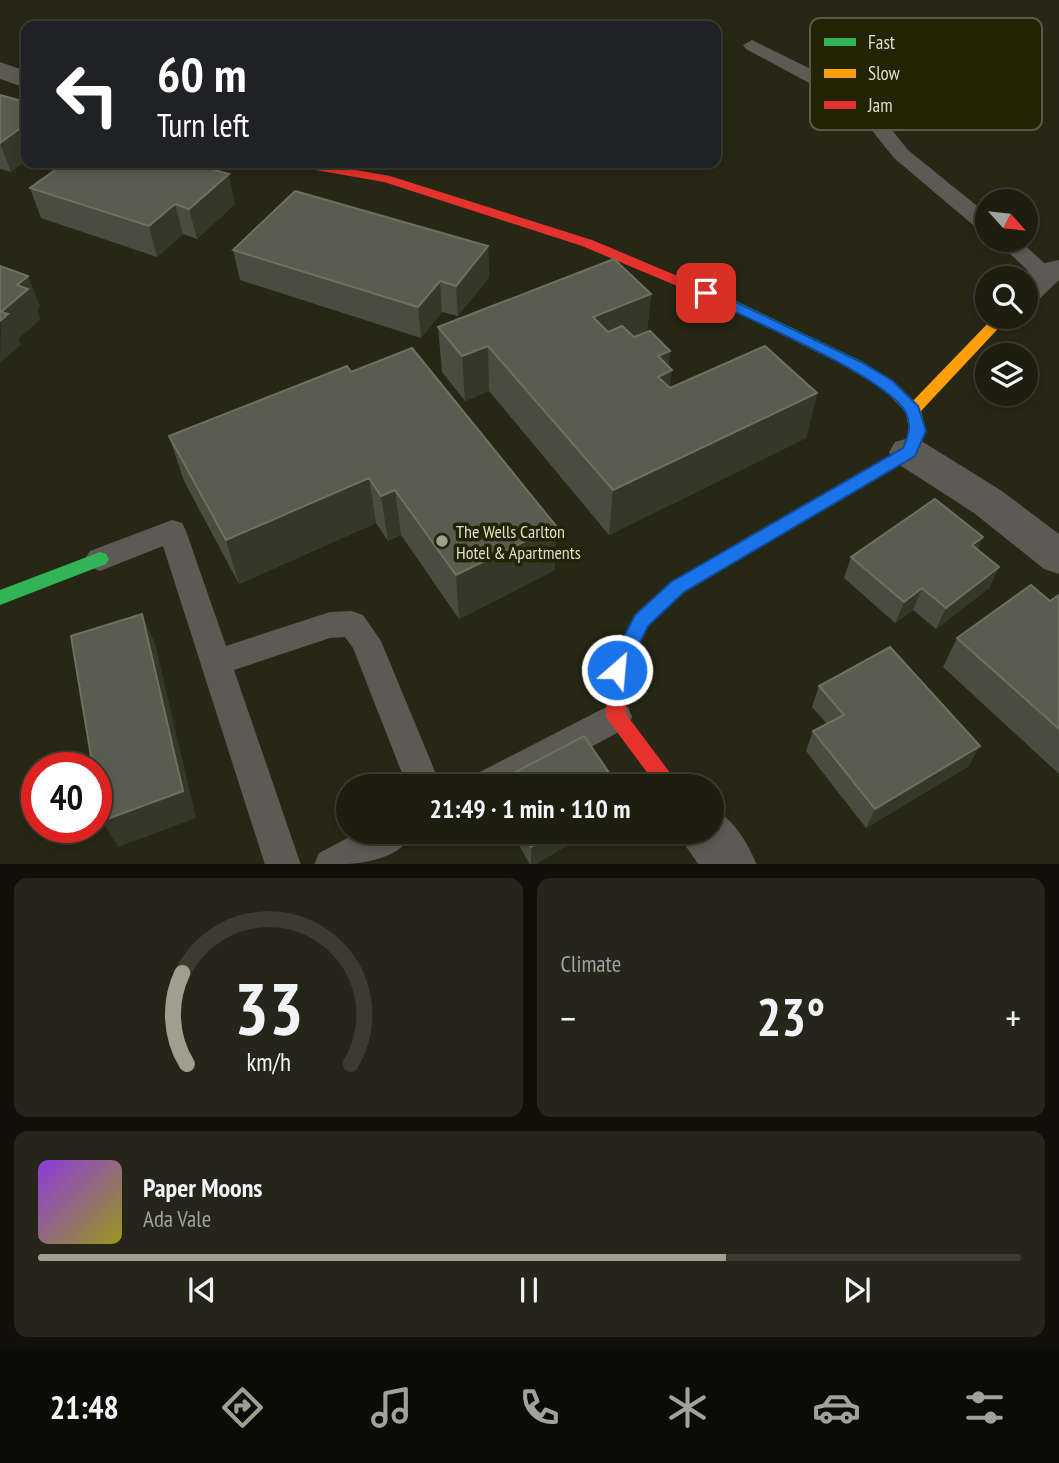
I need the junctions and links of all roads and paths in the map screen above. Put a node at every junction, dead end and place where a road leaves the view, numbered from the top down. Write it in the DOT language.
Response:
graph roads {
  1 [pos="752,45"];
  2 [pos="0,70"];
  3 [pos="810,76"];
  4 [pos="21,78"];
  5 [pos="882,130"];
  6 [pos="326,168"];
  7 [pos="975,216"];
  8 [pos="1018,252"];
  9 [pos="1043,278"];
  10 [pos="991,329"];
  11 [pos="913,410"];
  12 [pos="909,452"];
  13 [pos="1059,557"];
  14 [pos="100,559"];
  15 [pos="0,598"];
  16 [pos="216,662"];
  17 [pos="616,717"];
  18 [pos="419,774"];
  19 [pos="509,774"];
  20 [pos="661,774"];
  21 [pos="371,844"];
  22 [pos="715,844"];
  23 [pos="283,864"];
  24 [pos="331,864"];
  25 [pos="730,864"];
  1 -- 3 [label="lane"];
  2 -- 4 [label="street"];
  5 -- 7 [label="lane"];
  6 -- 11 [label="street"];
  8 -- 9 [label="lane"];
  10 -- 11 [label="street"];
  11 -- 12 [label="street"];
  12 -- 13 [label="street"];
  12 -- 17 [label="street"];
  14 -- 15 [label="street"];
  14 -- 16 [label="lane"];
  16 -- 18 [label="lane"];
  16 -- 23 [label="lane"];
  17 -- 19 [label="lane"];
  17 -- 20 [label="street"];
  21 -- 24 [label="lane"];
  22 -- 25 [label="street"];
}
